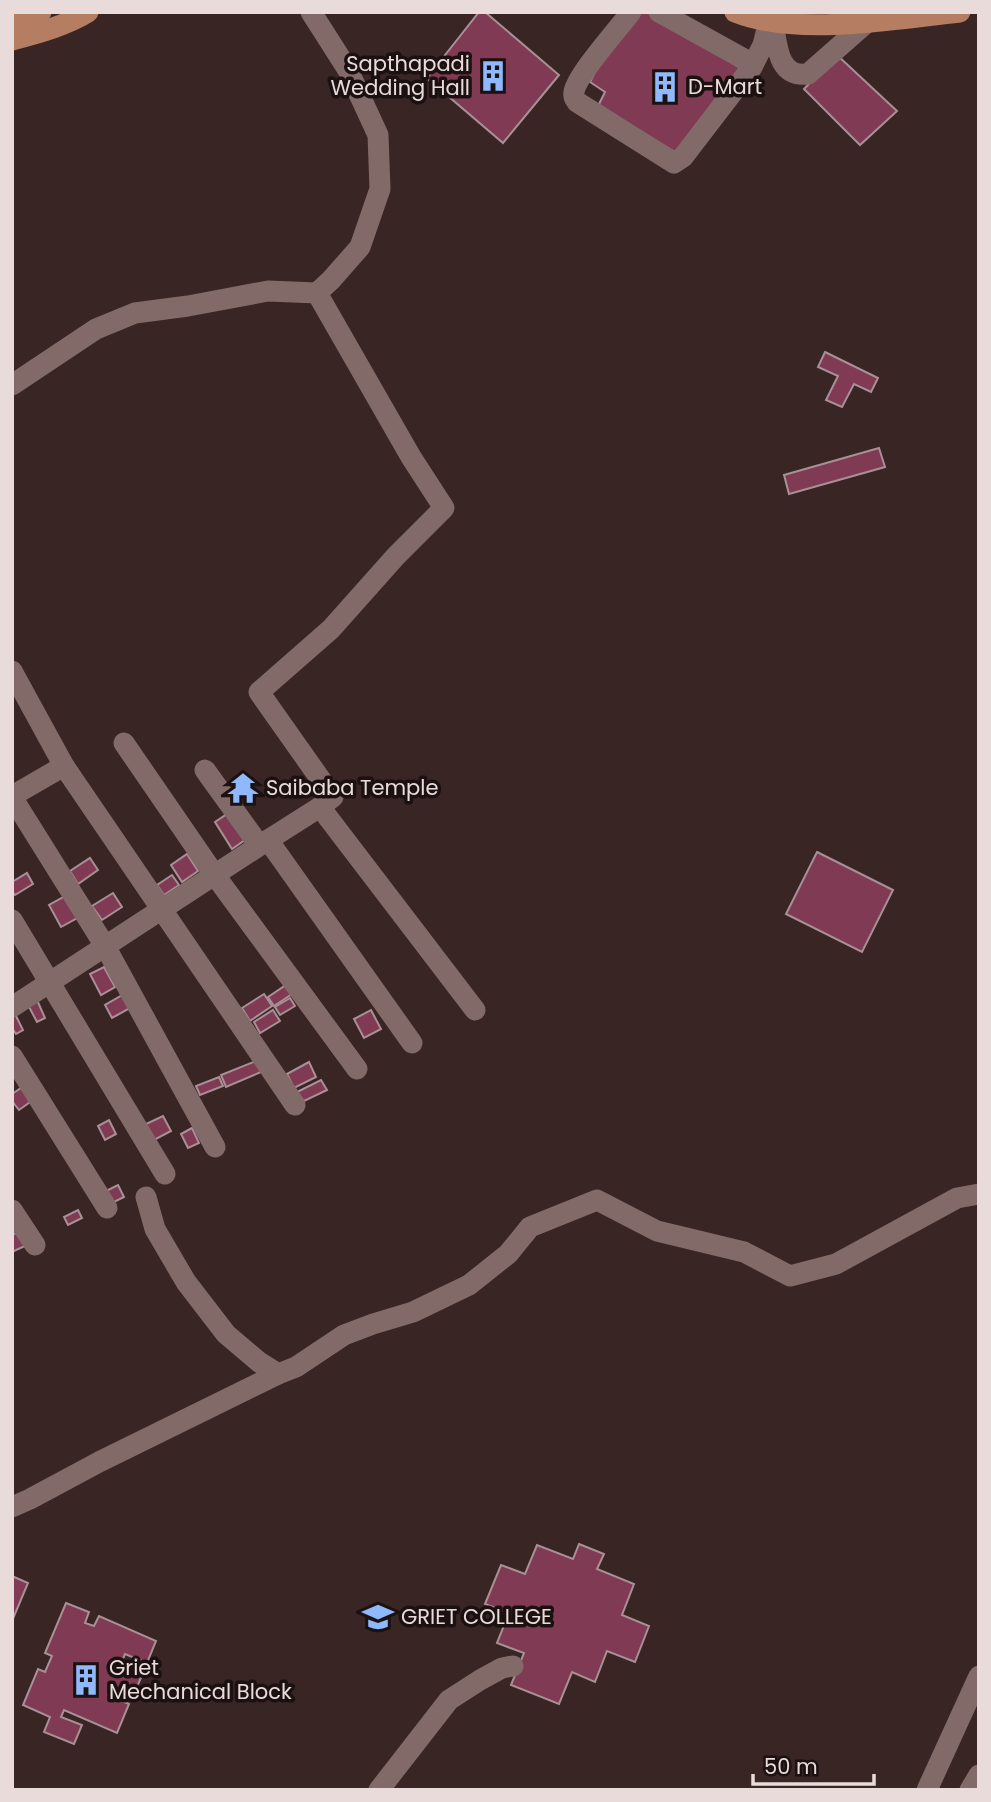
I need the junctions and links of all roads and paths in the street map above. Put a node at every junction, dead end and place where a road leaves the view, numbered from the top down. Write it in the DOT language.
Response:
graph roads {
  1 [pos="41,12"];
  2 [pos="88,12"];
  3 [pos="311,12"];
  4 [pos="631,12"];
  5 [pos="659,12"];
  6 [pos="735,12"];
  7 [pos="960,12"];
  8 [pos="12,20"];
  9 [pos="771,22"];
  10 [pos="866,23"];
  11 [pos="12,40"];
  12 [pos="753,64"];
  13 [pos="317,293"];
  14 [pos="12,385"];
  15 [pos="12,671"];
  16 [pos="124,743"];
  17 [pos="64,766"];
  18 [pos="205,770"];
  19 [pos="12,796"];
  20 [pos="320,807"];
  21 [pos="264,843"];
  22 [pos="215,874"];
  23 [pos="162,909"];
  24 [pos="12,920"];
  25 [pos="105,946"];
  26 [pos="50,982"];
  27 [pos="12,1007"];
  28 [pos="475,1010"];
  29 [pos="412,1043"];
  30 [pos="12,1056"];
  31 [pos="357,1069"];
  32 [pos="295,1105"];
  33 [pos="215,1147"];
  34 [pos="165,1174"];
  35 [pos="979,1195"];
  36 [pos="146,1197"];
  37 [pos="107,1208"];
  38 [pos="12,1210"];
  39 [pos="36,1245"];
  40 [pos="278,1374"];
  41 [pos="12,1507"];
  42 [pos="513,1665"];
  43 [pos="979,1676"];
  44 [pos="979,1774"];
  45 [pos="379,1790"];
  46 [pos="928,1790"];
  47 [pos="970,1790"];
  1 -- 8 [label="main road"];
  2 -- 11 [label="main road"];
  3 -- 13 [label="street"];
  4 -- 12 [label="street"];
  5 -- 12 [label="street"];
  6 -- 9 [label="main road"];
  7 -- 10 [label="main road"];
  9 -- 10 [label="main road"];
  9 -- 10 [label="street"];
  9 -- 12 [label="street"];
  13 -- 14 [label="street"];
  13 -- 20 [label="street"];
  15 -- 17 [label="street"];
  16 -- 22 [label="street"];
  17 -- 19 [label="street"];
  17 -- 23 [label="street"];
  18 -- 21 [label="street"];
  19 -- 25 [label="street"];
  20 -- 21 [label="street"];
  20 -- 28 [label="street"];
  21 -- 22 [label="street"];
  21 -- 29 [label="street"];
  22 -- 23 [label="street"];
  22 -- 31 [label="street"];
  23 -- 25 [label="street"];
  23 -- 32 [label="street"];
  24 -- 26 [label="street"];
  25 -- 26 [label="street"];
  25 -- 33 [label="street"];
  26 -- 27 [label="street"];
  26 -- 34 [label="street"];
  30 -- 37 [label="street"];
  35 -- 40 [label="street"];
  36 -- 40 [label="street"];
  38 -- 39 [label="street"];
  40 -- 41 [label="street"];
  42 -- 45 [label="street"];
  43 -- 46 [label="street"];
  44 -- 47 [label="street"];
}
